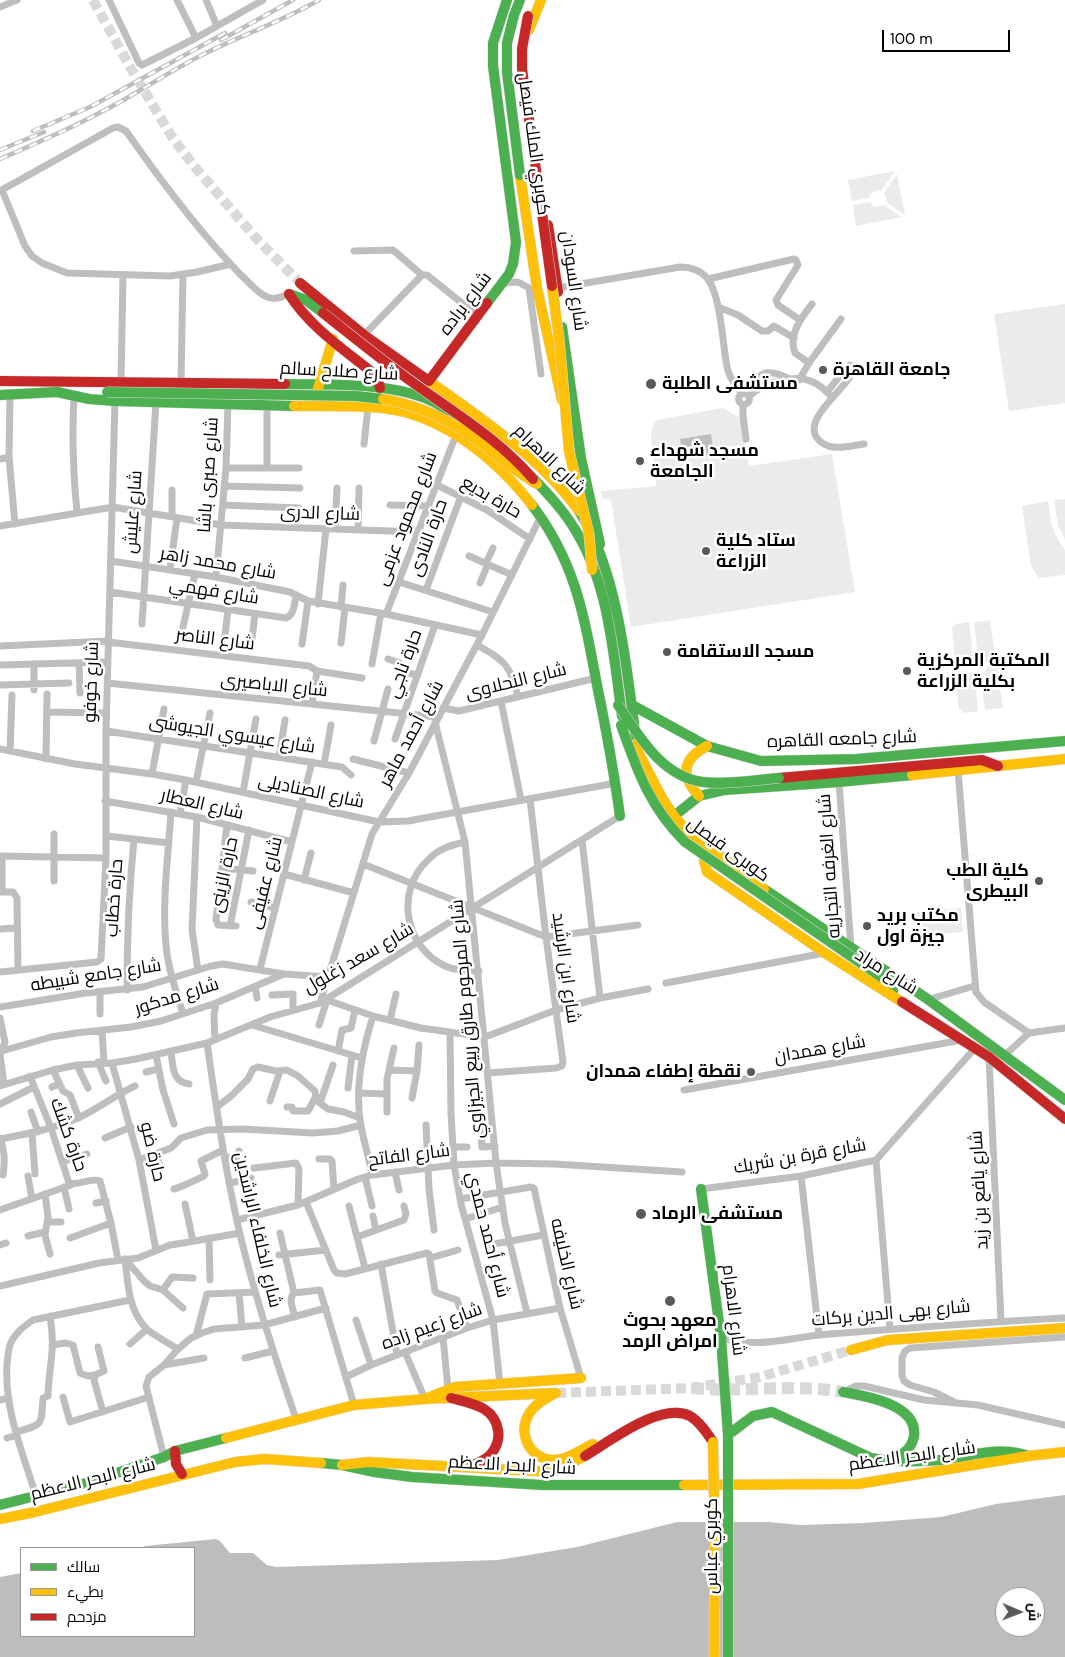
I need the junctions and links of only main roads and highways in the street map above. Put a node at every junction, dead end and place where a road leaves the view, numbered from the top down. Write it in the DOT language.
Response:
graph roads {
  1 [pos="507,0"];
  2 [pos="520,0"];
  3 [pos="536,0"];
  4 [pos="540,0"];
  5 [pos="499,22"];
  6 [pos="530,26"];
  7 [pos="300,283"];
  8 [pos="333,339"];
  9 [pos="0,381"];
  10 [pos="429,381"];
  11 [pos="300,385"];
  12 [pos="318,385"];
  13 [pos="380,388"];
  14 [pos="57,392"];
  15 [pos="5,395"];
  16 [pos="290,405"];
  17 [pos="320,406"];
  18 [pos="520,451"];
  19 [pos="581,458"];
  20 [pos="522,468"];
  21 [pos="537,484"];
  22 [pos="575,528"];
  23 [pos="595,542"];
  24 [pos="606,567"];
  25 [pos="592,570"];
  26 [pos="618,705"];
  27 [pos="632,705"];
  28 [pos="622,723"];
  29 [pos="1065,741"];
  30 [pos="707,746"];
  31 [pos="637,749"];
  32 [pos="1065,759"];
  33 [pos="998,766"];
  34 [pos="699,796"];
  35 [pos="620,816"];
  36 [pos="674,816"];
  37 [pos="710,849"];
  38 [pos="898,998"];
  39 [pos="1065,1100"];
  40 [pos="1065,1118"];
  41 [pos="700,1189"];
  42 [pos="1065,1328"];
  43 [pos="851,1350"];
  44 [pos="581,1378"];
  45 [pos="843,1392"];
  46 [pos="449,1394"];
  47 [pos="629,1428"];
  48 [pos="728,1435"];
  49 [pos="175,1451"];
  50 [pos="1065,1452"];
  51 [pos="1028,1456"];
  52 [pos="891,1461"];
  53 [pos="342,1465"];
  54 [pos="468,1468"];
  55 [pos="182,1474"];
  56 [pos="0,1505"];
  57 [pos="0,1519"];
  58 [pos="714,1657"];
  59 [pos="728,1657"];
  1 -- 5 [label="main road"];
  2 -- 19 [label="main road, كوبري الملك فيصل, bridge"];
  3 -- 25 [label="main road, كوبري الملك فيصل, bridge"];
  4 -- 6 [label="main road, شارع السودان"];
  5 -- 6 [label="main road"];
  5 -- 10 [label="main road, شارع براده"];
  6 -- 19 [label="main road, شارع السودان"];
  7 -- 10 [label="main road, شارع الاهرام"];
  8 -- 12 [label="main road"];
  8 -- 13 [label="main road"];
  8 -- 21 [label="main road, bridge"];
  9 -- 11 [label="main road, شارع صلاح سالم"];
  10 -- 18 [label="main road, شارع الاهرام"];
  11 -- 12 [label="main road, شارع صلاح سالم"];
  11 -- 16 [label="main road"];
  12 -- 13 [label="main road, شارع صلاح سالم"];
  12 -- 17 [label="main road"];
  13 -- 20 [label="main road, شارع صلاح سالم"];
  14 -- 15 [label="main road, شارع صلاح سالم"];
  14 -- 16 [label="main road, شارع صلاح سالم"];
  14 -- 21 [label="main road, bridge"];
  16 -- 17 [label="main road, شارع صلاح سالم"];
  17 -- 35 [label="main road, شارع صلاح سالم"];
  18 -- 20 [label="main road"];
  18 -- 23 [label="main road, شارع الاهرام"];
  19 -- 24 [label="main road, شارع السودان"];
  20 -- 22 [label="main road, شارع صلاح سالم"];
  21 -- 25 [label="main road, كوبرى فيصل, bridge"];
  22 -- 23 [label="main road"];
  22 -- 28 [label="main road, شارع صلاح سالم"];
  23 -- 24 [label="main road, شارع الاهرام"];
  24 -- 27 [label="main road, شارع الاهرام"];
  25 -- 26 [label="main road, كوبرى فيصل"];
  26 -- 28 [label="main road, كوبرى فيصل, bridge"];
  26 -- 33 [label="main road, bridge"];
  27 -- 30 [label="main road, شارع جامعه القاهره"];
  27 -- 31 [label="main road, شارع الاهرام"];
  28 -- 31 [label="main road, شارع مراد"];
  28 -- 38 [label="main road, كوبرى فيصل, bridge"];
  29 -- 30 [label="main road, شارع جامعه القاهره"];
  30 -- 34 [label="main road"];
  31 -- 36 [label="main road, شارع مراد"];
  32 -- 33 [label="main road"];
  33 -- 34 [label="main road"];
  34 -- 36 [label="main road"];
  36 -- 37 [label="main road, شارع مراد"];
  37 -- 38 [label="main road, شارع مراد"];
  37 -- 39 [label="main road, شارع مراد"];
  38 -- 40 [label="main road, شارع مراد"];
  41 -- 48 [label="main road, شارع الاهرام"];
  42 -- 43 [label="main road, شارع بهى الدين بركات"];
  44 -- 46 [label="main road"];
  45 -- 52 [label="main road"];
  46 -- 47 [label="main road"];
  46 -- 49 [label="main road, شارع البحر الاعظم"];
  46 -- 54 [label="main road"];
  47 -- 54 [label="main road"];
  47 -- 58 [label="main road, كوبري عباس, bridge"];
  48 -- 52 [label="main road"];
  48 -- 59 [label="main road, كوبري عباس, bridge"];
  49 -- 55 [label="main road"];
  49 -- 56 [label="main road, شارع البحر الاعظم"];
  50 -- 51 [label="main road"];
  51 -- 52 [label="main road"];
  51 -- 53 [label="main road, شارع البحر الاعظم"];
  53 -- 54 [label="main road"];
  53 -- 55 [label="main road, شارع البحر الاعظم"];
  55 -- 57 [label="main road, شارع البحر الاعظم"];
}
